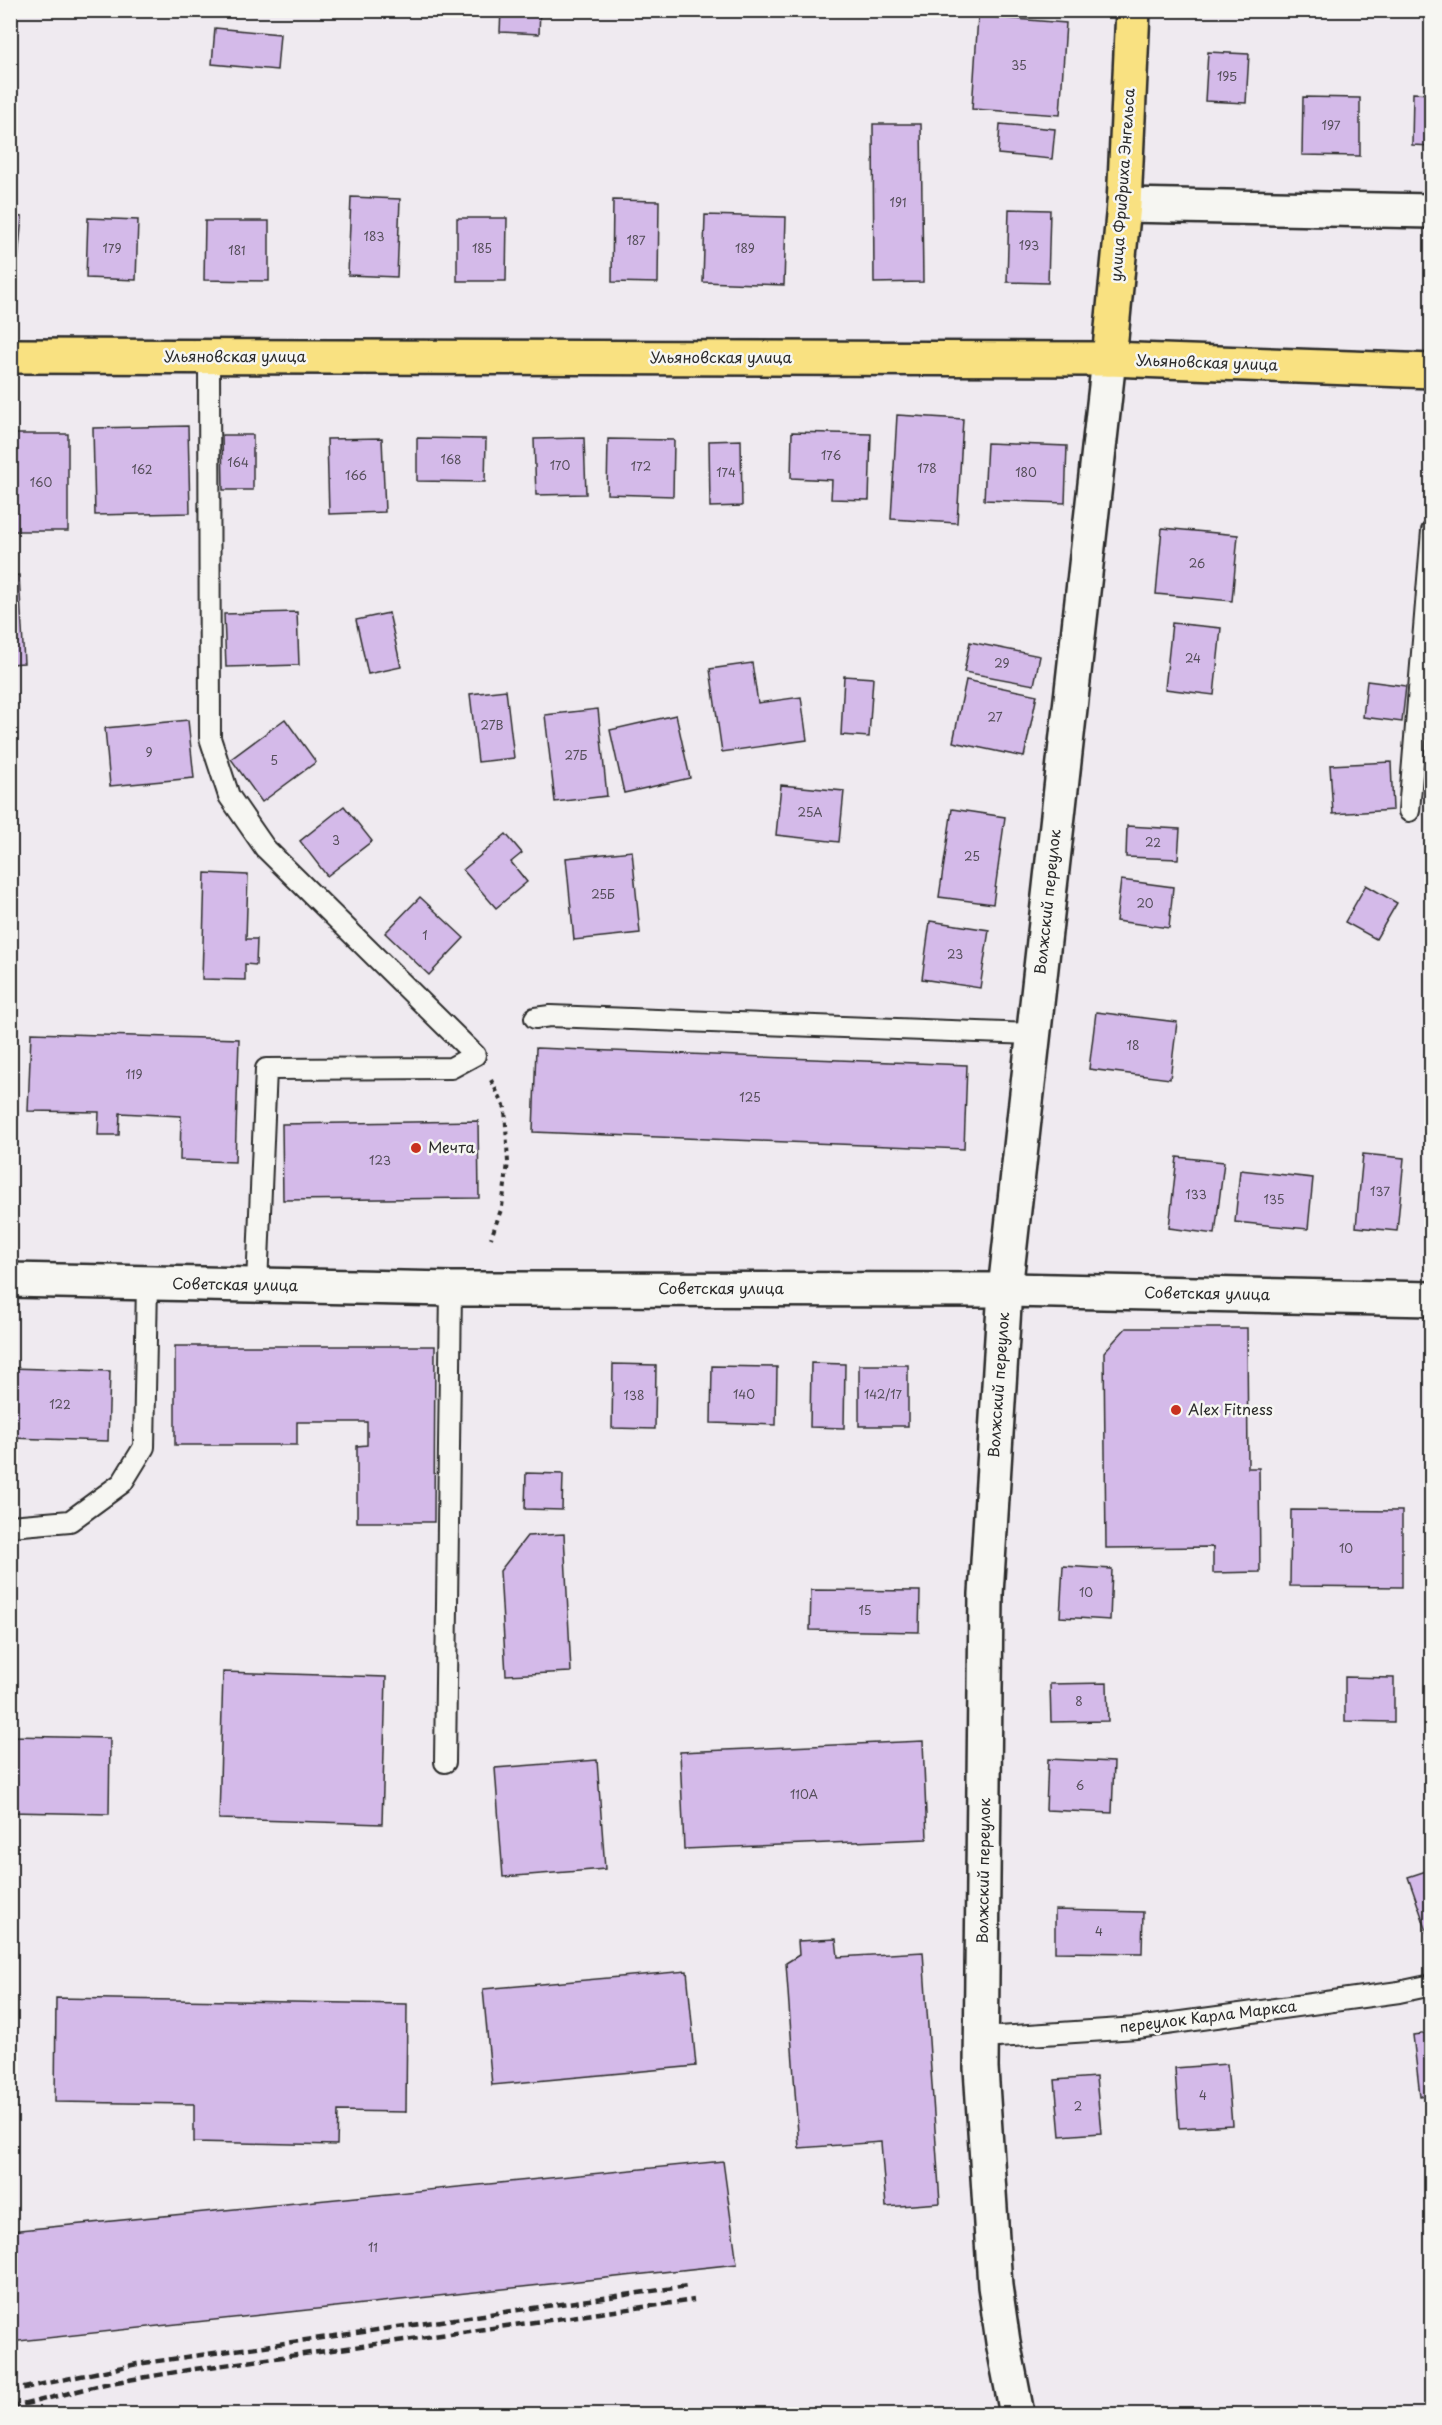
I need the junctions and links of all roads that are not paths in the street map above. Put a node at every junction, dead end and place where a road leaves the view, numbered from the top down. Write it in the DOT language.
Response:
graph roads {
  1 [pos="1133,10"];
  2 [pos="1124,205"];
  3 [pos="1431,211"];
  4 [pos="10,356"];
  5 [pos="209,357"];
  6 [pos="1109,359"];
  7 [pos="1431,371"];
  8 [pos="1431,531"];
  9 [pos="1409,811"];
  10 [pos="535,1018"];
  11 [pos="1034,1034"];
  12 [pos="10,1280"];
  13 [pos="147,1283"];
  14 [pos="257,1285"];
  15 [pos="451,1288"];
  16 [pos="1005,1290"];
  17 [pos="1431,1299"];
  18 [pos="10,1526"];
  19 [pos="445,1762"];
  20 [pos="1431,1985"];
  21 [pos="982,2038"];
  22 [pos="1017,2415"];
  1 -- 2 [label="main road, улица Фридриха Энгельса"];
  2 -- 3 [label="street"];
  2 -- 6 [label="main road, улица Фридриха Энгельса"];
  4 -- 5 [label="main road, Ульяновская улица"];
  5 -- 6 [label="main road, Ульяновская улица"];
  5 -- 14 [label="lane"];
  6 -- 7 [label="main road, Ульяновская улица"];
  6 -- 11 [label="street, Волжский переулок"];
  8 -- 9 [label="lane"];
  10 -- 11 [label="lane"];
  11 -- 16 [label="street, Волжский переулок"];
  12 -- 13 [label="street, Советская улица"];
  13 -- 14 [label="street, Советская улица"];
  13 -- 18 [label="lane"];
  14 -- 15 [label="street, Советская улица"];
  15 -- 16 [label="street, Советская улица"];
  15 -- 19 [label="lane"];
  16 -- 17 [label="street, Советская улица"];
  16 -- 21 [label="street, Волжский переулок"];
  20 -- 21 [label="lane, переулок Карла Маркса"];
  21 -- 22 [label="street, Волжский переулок"];
}
